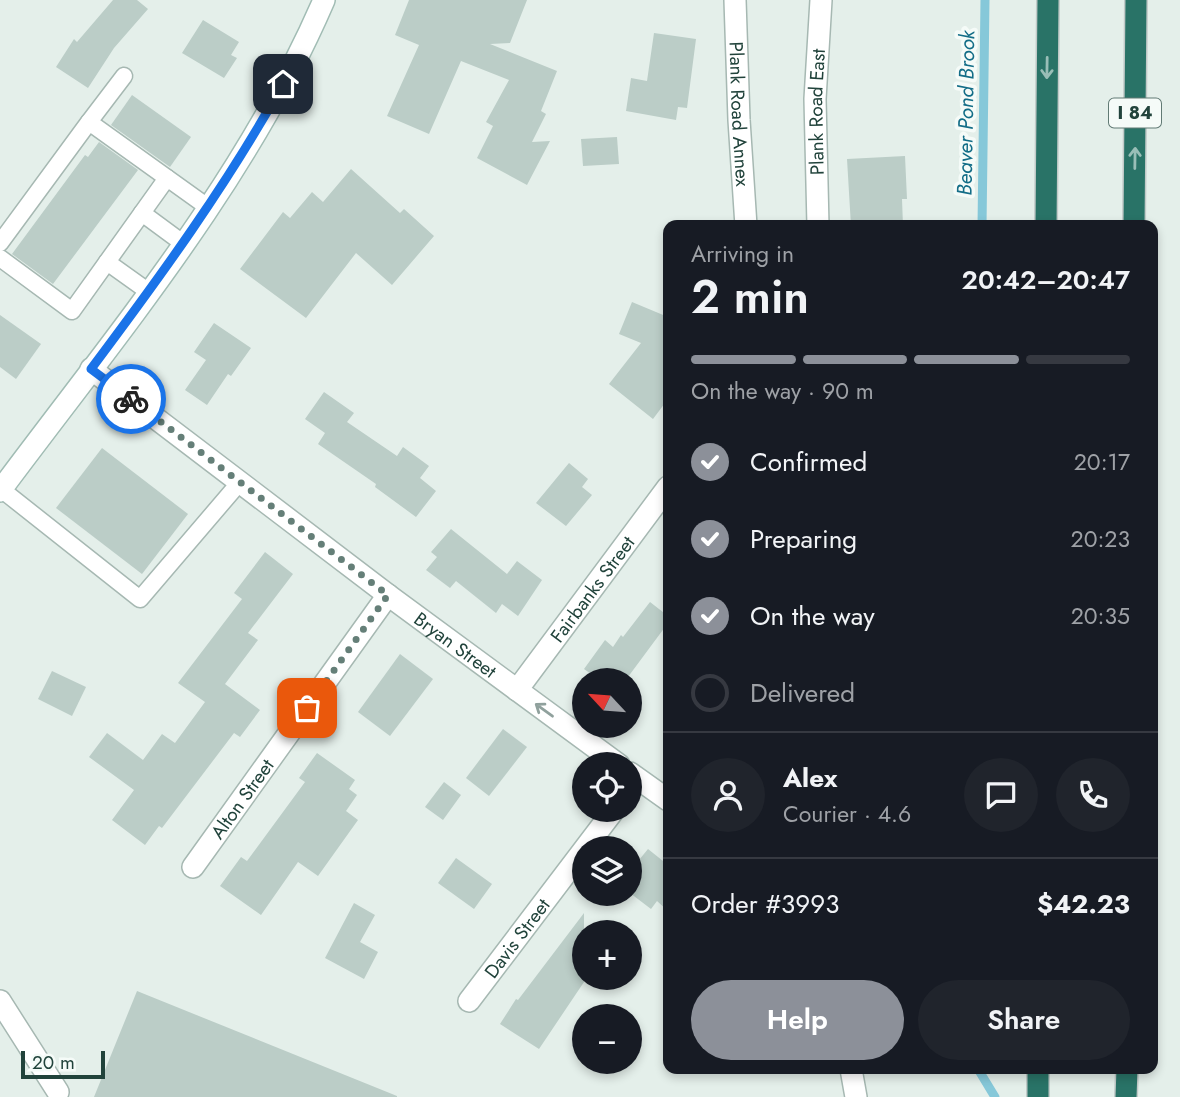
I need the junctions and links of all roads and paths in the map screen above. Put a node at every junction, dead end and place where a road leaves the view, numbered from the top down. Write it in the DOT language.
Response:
graph roads {
  1 [pos="324,0"];
  2 [pos="735,0"];
  3 [pos="821,0"];
  4 [pos="1048,0"];
  5 [pos="1136,0"];
  6 [pos="124,76"];
  7 [pos="89,122"];
  8 [pos="167,178"];
  9 [pos="209,208"];
  10 [pos="142,213"];
  11 [pos="746,220"];
  12 [pos="818,220"];
  13 [pos="1046,220"];
  14 [pos="1134,220"];
  15 [pos="0,243"];
  16 [pos="184,244"];
  17 [pos="0,258"];
  18 [pos="107,262"];
  19 [pos="149,292"];
  20 [pos="91,369"];
  21 [pos="240,482"];
  22 [pos="1,490"];
  23 [pos="663,494"];
  24 [pos="388,595"];
  25 [pos="517,690"];
  26 [pos="601,752"];
  27 [pos="642,785"];
  28 [pos="663,797"];
  29 [pos="605,822"];
  30 [pos="193,867"];
  31 [pos="0,1001"];
  32 [pos="470,1001"];
  33 [pos="852,1074"];
  34 [pos="1038,1074"];
  35 [pos="1126,1074"];
  36 [pos="58,1092"];
  37 [pos="856,1097"];
  38 [pos="1038,1097"];
  39 [pos="1126,1097"];
  1 -- 9 [label="street"];
  2 -- 11 [label="street, Plank Road Annex"];
  3 -- 12 [label="street, Plank Road East"];
  4 -- 13 [label="highway, one-way"];
  14 -- 5 [label="highway, I 84, one-way"];
  6 -- 7 [label="lane"];
  7 -- 8 [label="lane"];
  7 -- 15 [label="lane"];
  8 -- 9 [label="lane"];
  8 -- 10 [label="lane"];
  9 -- 16 [label="street"];
  10 -- 16 [label="lane"];
  10 -- 18 [label="lane"];
  16 -- 19 [label="street"];
  17 -- 18 [label="lane"];
  18 -- 19 [label="lane"];
  19 -- 20 [label="street"];
  20 -- 21 [label="street, Bryan Street"];
  20 -- 22 [label="street"];
  21 -- 22 [label="lane"];
  21 -- 24 [label="street, Bryan Street"];
  23 -- 25 [label="street, Fairbanks Street"];
  24 -- 25 [label="street, Bryan Street"];
  24 -- 30 [label="street, Alton Street"];
  26 -- 25 [label="street, Bryan Street, one-way"];
  27 -- 28 [label="street"];
  29 -- 32 [label="street, Davis Street"];
  31 -- 36 [label="street"];
  33 -- 37 [label="street"];
  34 -- 38 [label="highway"];
  35 -- 39 [label="highway"];
}
